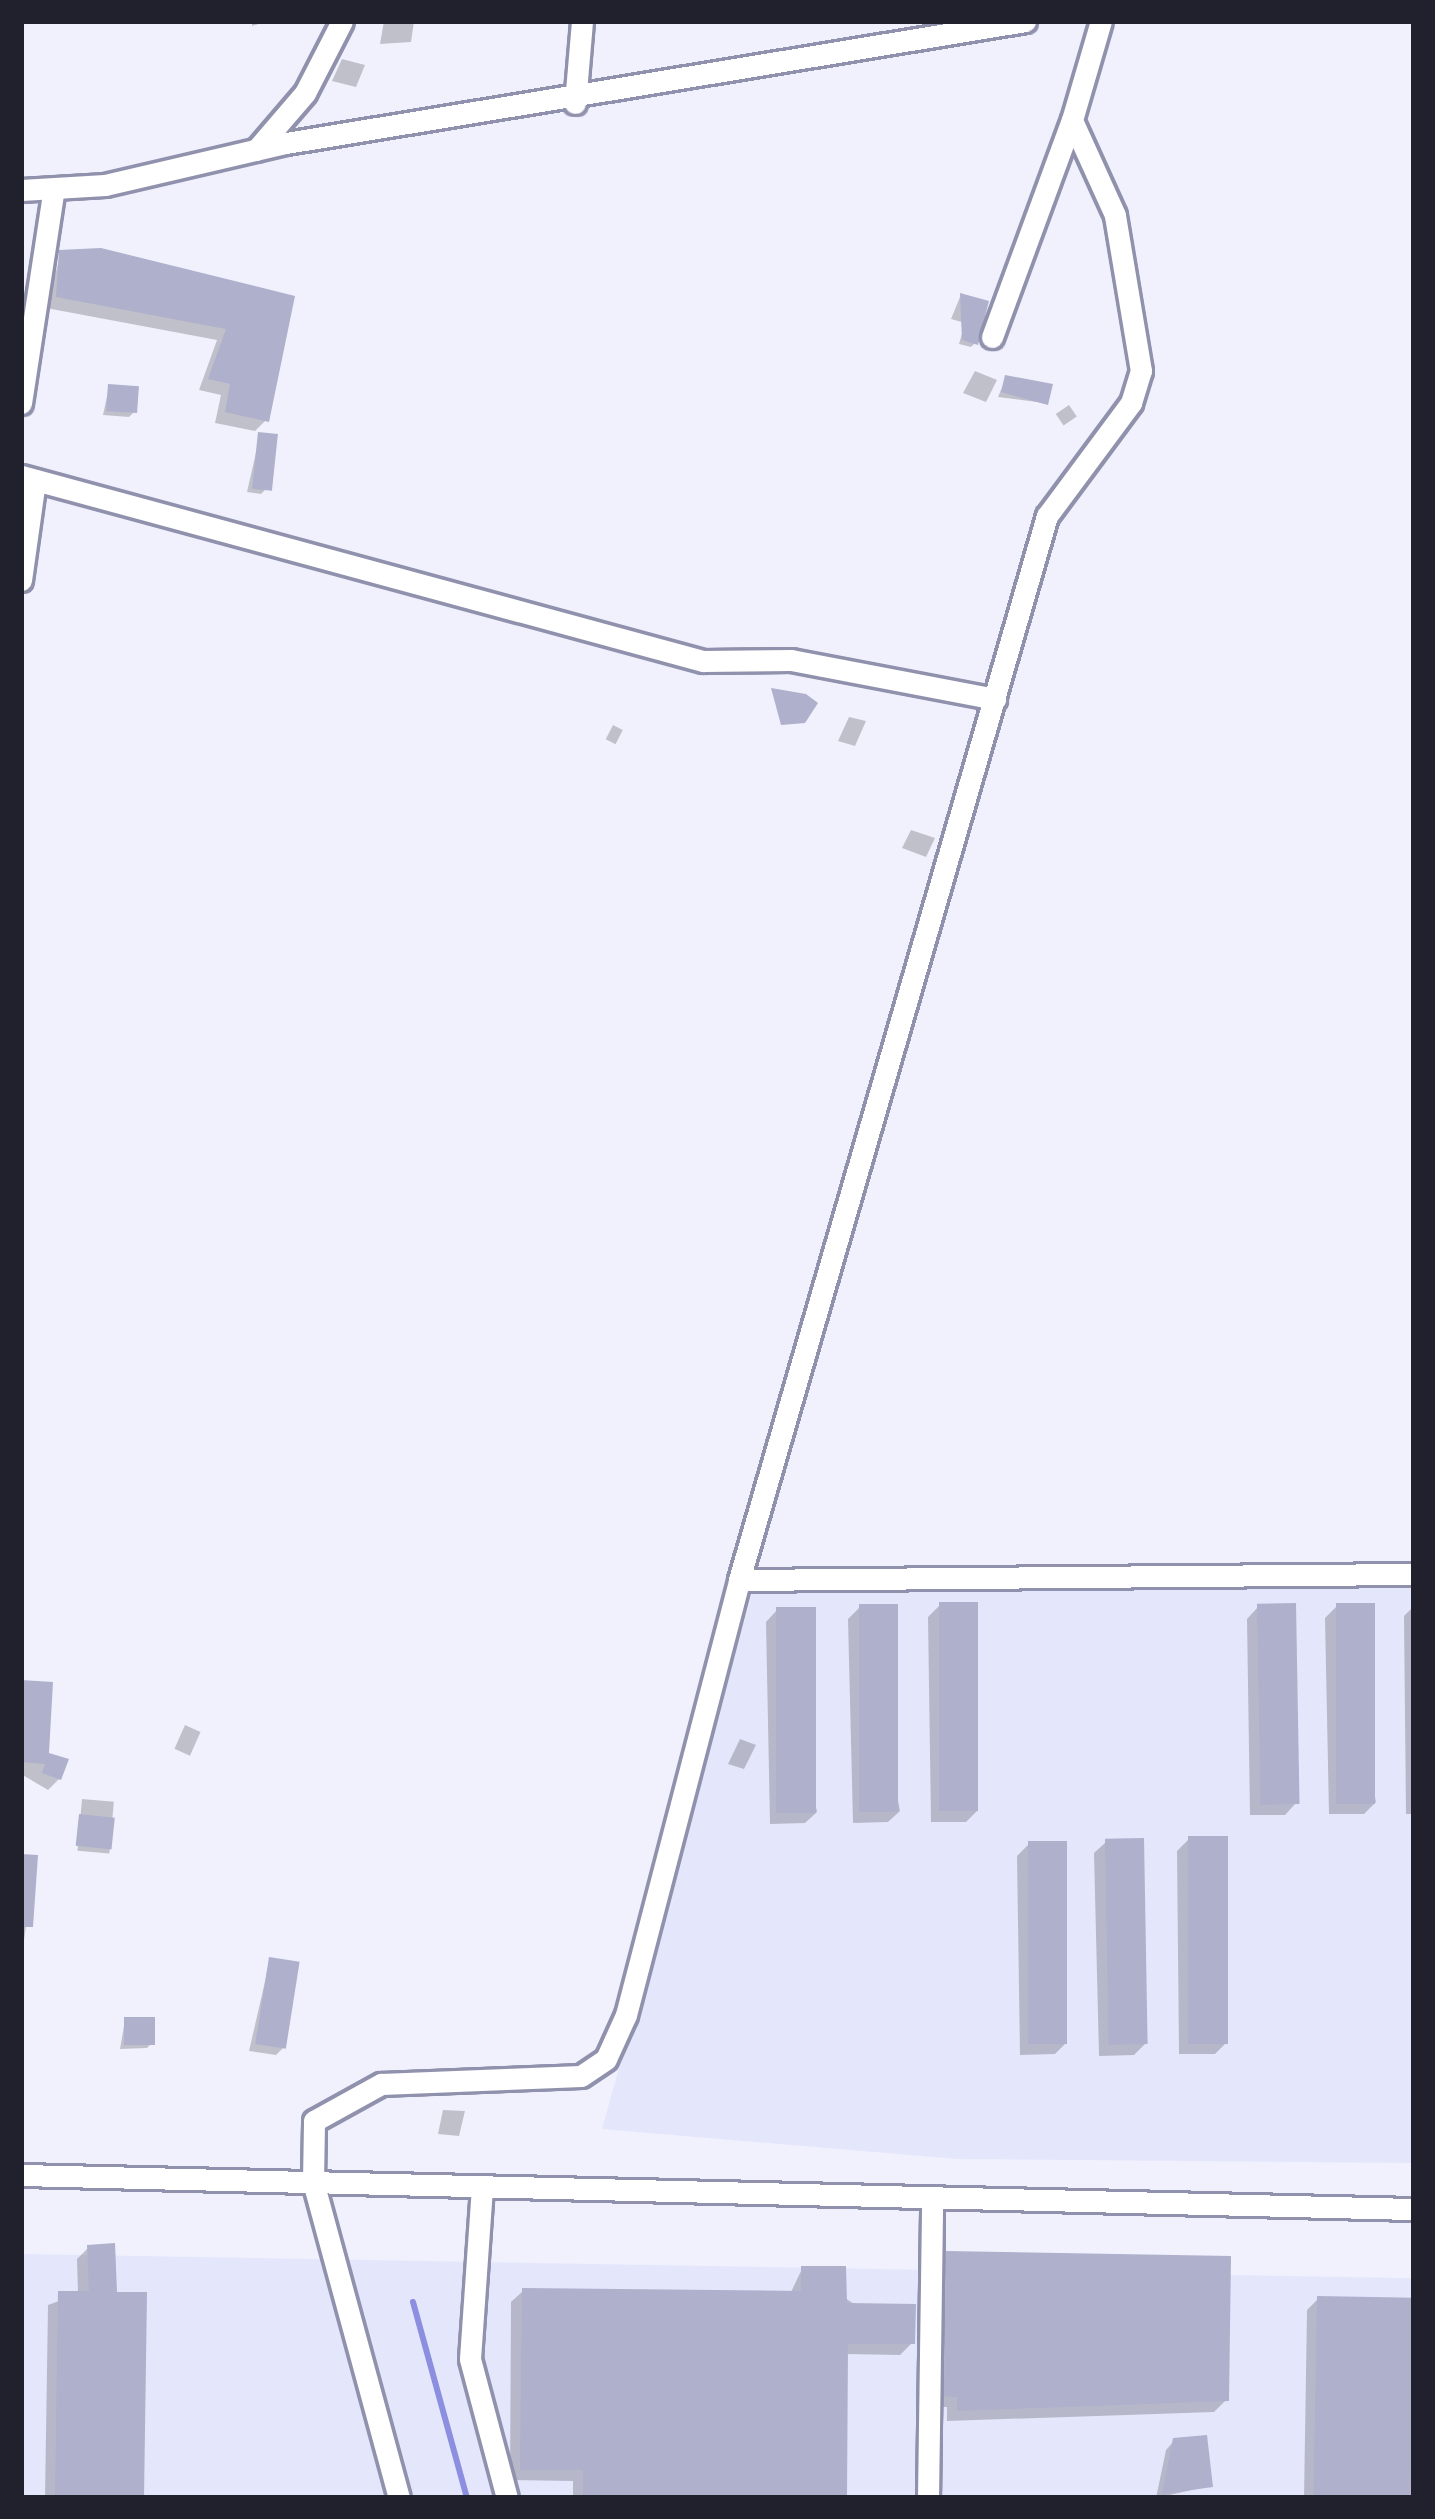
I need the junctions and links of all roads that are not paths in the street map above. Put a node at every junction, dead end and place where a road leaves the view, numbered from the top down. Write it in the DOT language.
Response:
graph roads {
  1 [pos="342,21"];
  2 [pos="582,21"];
  3 [pos="1025,21"];
  4 [pos="1101,21"];
  5 [pos="575,103"];
  6 [pos="1072,120"];
  7 [pos="256,151"];
  8 [pos="21,190"];
  9 [pos="52,193"];
  10 [pos="992,337"];
  11 [pos="21,403"];
  12 [pos="28,478"];
  13 [pos="21,580"];
  14 [pos="995,699"];
  15 [pos="1414,1574"];
  16 [pos="739,1580"];
  17 [pos="21,2175"];
  18 [pos="313,2181"];
  19 [pos="482,2187"];
  20 [pos="932,2198"];
  21 [pos="1414,2209"];
  22 [pos="399,2498"];
  23 [pos="507,2498"];
  24 [pos="928,2498"];
  1 -- 7 [label="street"];
  2 -- 5 [label="street"];
  3 -- 5 [label="street"];
  4 -- 6 [label="street"];
  5 -- 7 [label="street"];
  6 -- 10 [label="street"];
  6 -- 14 [label="street"];
  7 -- 9 [label="street"];
  8 -- 9 [label="street"];
  9 -- 11 [label="street"];
  12 -- 13 [label="street"];
  12 -- 14 [label="street"];
  14 -- 16 [label="street"];
  15 -- 16 [label="street"];
  16 -- 18 [label="street"];
  17 -- 18 [label="street"];
  18 -- 19 [label="street"];
  18 -- 22 [label="street"];
  19 -- 20 [label="street"];
  19 -- 23 [label="street"];
  20 -- 21 [label="street"];
  20 -- 24 [label="street"];
}
